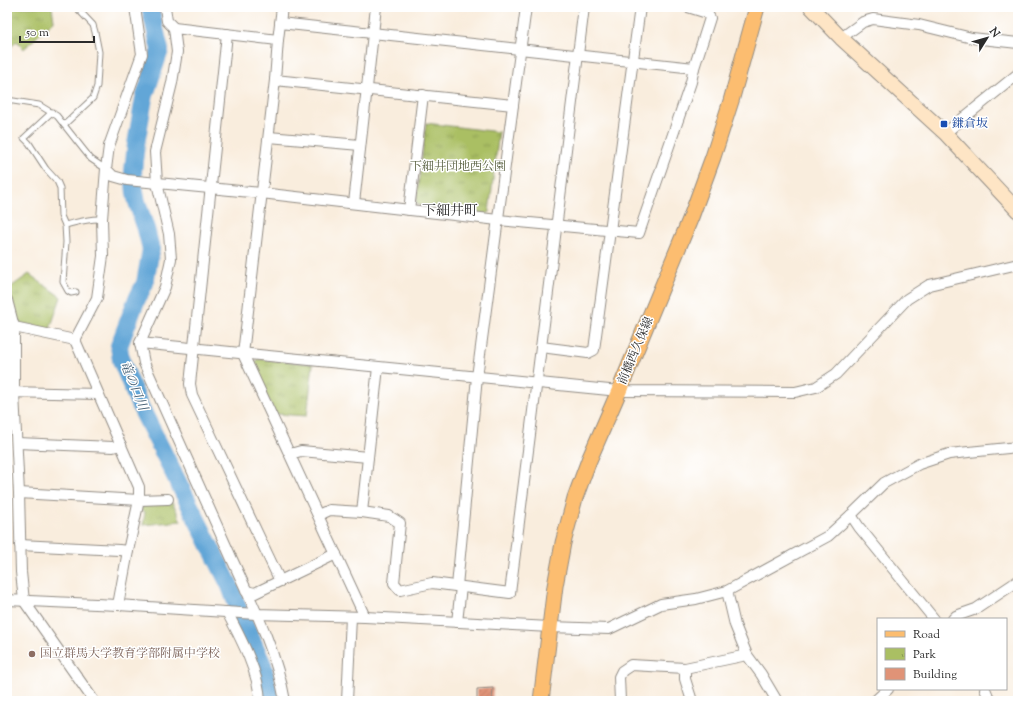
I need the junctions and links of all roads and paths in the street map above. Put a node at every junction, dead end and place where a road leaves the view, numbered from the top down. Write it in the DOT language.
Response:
graph roads {
  1 [pos="76,7"];
  2 [pos="135,7"];
  3 [pos="165,7"];
  4 [pos="282,7"];
  5 [pos="376,7"];
  6 [pos="526,7"];
  7 [pos="584,7"];
  8 [pos="640,7"];
  9 [pos="688,7"];
  10 [pos="757,7"];
  11 [pos="811,7"];
  12 [pos="280,23"];
  13 [pos="174,28"];
  14 [pos="373,33"];
  15 [pos="227,34"];
  16 [pos="840,38"];
  17 [pos="278,40"];
  18 [pos="1018,43"];
  19 [pos="520,49"];
  20 [pos="578,56"];
  21 [pos="633,62"];
  22 [pos="694,68"];
  23 [pos="1018,74"];
  24 [pos="275,80"];
  25 [pos="366,89"];
  26 [pos="423,95"];
  27 [pos="7,100"];
  28 [pos="513,105"];
  29 [pos="52,112"];
  30 [pos="64,125"];
  31 [pos="944,133"];
  32 [pos="268,137"];
  33 [pos="360,145"];
  34 [pos="106,169"];
  35 [pos="154,183"];
  36 [pos="210,188"];
  37 [pos="261,193"];
  38 [pos="354,203"];
  39 [pos="409,210"];
  40 [pos="1018,211"];
  41 [pos="102,219"];
  42 [pos="498,220"];
  43 [pos="65,224"];
  44 [pos="556,225"];
  45 [pos="610,230"];
  46 [pos="1018,264"];
  47 [pos="76,292"];
  48 [pos="7,300"];
  49 [pos="11,328"];
  50 [pos="76,340"];
  51 [pos="140,343"];
  52 [pos="541,347"];
  53 [pos="194,348"];
  54 [pos="243,354"];
  55 [pos="378,367"];
  56 [pos="477,377"];
  57 [pos="536,383"];
  58 [pos="619,391"];
  59 [pos="10,393"];
  60 [pos="98,394"];
  61 [pos="16,443"];
  62 [pos="121,445"];
  63 [pos="1018,447"];
  64 [pos="290,454"];
  65 [pos="368,457"];
  66 [pos="19,493"];
  67 [pos="168,499"];
  68 [pos="139,500"];
  69 [pos="362,512"];
  70 [pos="318,515"];
  71 [pos="851,515"];
  72 [pos="20,544"];
  73 [pos="128,551"];
  74 [pos="336,554"];
  75 [pos="280,580"];
  76 [pos="1018,581"];
  77 [pos="459,586"];
  78 [pos="246,591"];
  79 [pos="727,591"];
  80 [pos="7,600"];
  81 [pos="24,601"];
  82 [pos="118,605"];
  83 [pos="229,612"];
  84 [pos="254,613"];
  85 [pos="351,617"];
  86 [pos="365,617"];
  87 [pos="933,618"];
  88 [pos="954,618"];
  89 [pos="457,622"];
  90 [pos="550,627"];
  91 [pos="747,655"];
  92 [pos="684,668"];
  93 [pos="887,690"];
  94 [pos="985,690"];
  95 [pos="94,701"];
  96 [pos="260,701"];
  97 [pos="285,701"];
  98 [pos="347,701"];
  99 [pos="541,701"];
  100 [pos="620,701"];
  101 [pos="692,701"];
  102 [pos="777,701"];
  103 [pos="875,701"];
  104 [pos="990,701"];
  1 -- 30 [label="lane"];
  2 -- 34 [label="street"];
  3 -- 13 [label="street"];
  4 -- 12 [label="street"];
  5 -- 14 [label="street"];
  6 -- 19 [label="street"];
  7 -- 20 [label="street"];
  8 -- 21 [label="street"];
  9 -- 22 [label="street"];
  10 -- 58 [label="main road, 前橋西久保線"];
  11 -- 16 [label="street"];
  12 -- 14 [label="street"];
  12 -- 17 [label="street"];
  13 -- 15 [label="street"];
  13 -- 35 [label="street"];
  14 -- 19 [label="street"];
  14 -- 25 [label="street"];
  15 -- 17 [label="street"];
  15 -- 36 [label="street"];
  16 -- 18 [label="street"];
  16 -- 31 [label="street"];
  17 -- 24 [label="street"];
  19 -- 20 [label="street"];
  19 -- 28 [label="street"];
  20 -- 21 [label="street"];
  20 -- 44 [label="street"];
  21 -- 22 [label="street"];
  21 -- 45 [label="street"];
  22 -- 45 [label="street"];
  23 -- 31 [label="street"];
  24 -- 25 [label="street"];
  24 -- 32 [label="street"];
  25 -- 26 [label="street"];
  25 -- 33 [label="street"];
  26 -- 28 [label="street"];
  26 -- 39 [label="street"];
  27 -- 29 [label="lane"];
  28 -- 42 [label="street"];
  29 -- 30 [label="lane"];
  29 -- 43 [label="lane"];
  30 -- 34 [label="lane"];
  31 -- 40 [label="street"];
  32 -- 33 [label="street"];
  32 -- 37 [label="street"];
  33 -- 38 [label="street"];
  34 -- 35 [label="street"];
  34 -- 41 [label="street"];
  35 -- 36 [label="street"];
  35 -- 51 [label="street"];
  36 -- 37 [label="street"];
  36 -- 53 [label="street"];
  37 -- 38 [label="street"];
  37 -- 54 [label="street"];
  38 -- 39 [label="street"];
  39 -- 42 [label="street"];
  41 -- 43 [label="lane"];
  41 -- 50 [label="street"];
  42 -- 44 [label="street"];
  42 -- 56 [label="street"];
  43 -- 47 [label="lane"];
  44 -- 45 [label="street"];
  44 -- 52 [label="street"];
  45 -- 52 [label="street"];
  46 -- 58 [label="street"];
  48 -- 49 [label="street"];
  49 -- 50 [label="street"];
  49 -- 59 [label="street"];
  50 -- 60 [label="street"];
  51 -- 53 [label="street"];
  51 -- 78 [label="street"];
  52 -- 57 [label="street"];
  53 -- 54 [label="street"];
  53 -- 75 [label="street"];
  54 -- 55 [label="street"];
  54 -- 64 [label="street"];
  55 -- 56 [label="street"];
  55 -- 65 [label="street"];
  56 -- 57 [label="street"];
  56 -- 77 [label="street"];
  57 -- 58 [label="street"];
  57 -- 77 [label="street"];
  58 -- 90 [label="main road, 前橋西久保線"];
  59 -- 60 [label="street"];
  59 -- 61 [label="street"];
  60 -- 62 [label="street"];
  61 -- 62 [label="street"];
  61 -- 66 [label="street"];
  62 -- 68 [label="street"];
  63 -- 71 [label="street"];
  64 -- 65 [label="street"];
  64 -- 70 [label="street"];
  65 -- 69 [label="street"];
  66 -- 68 [label="street"];
  66 -- 72 [label="street"];
  67 -- 68 [label="street"];
  68 -- 73 [label="street"];
  69 -- 70 [label="street"];
  69 -- 77 [label="street"];
  70 -- 74 [label="street"];
  71 -- 79 [label="street"];
  71 -- 87 [label="street"];
  72 -- 73 [label="street"];
  72 -- 81 [label="street"];
  73 -- 82 [label="street"];
  74 -- 75 [label="street"];
  74 -- 86 [label="street"];
  75 -- 78 [label="street"];
  76 -- 88 [label="street"];
  77 -- 89 [label="street"];
  78 -- 84 [label="street"];
  79 -- 90 [label="street"];
  79 -- 91 [label="street"];
  80 -- 81 [label="street"];
  81 -- 82 [label="street"];
  81 -- 95 [label="street"];
  82 -- 83 [label="street"];
  83 -- 84 [label="street"];
  83 -- 96 [label="street"];
  84 -- 85 [label="street"];
  84 -- 97 [label="street"];
  85 -- 86 [label="street"];
  85 -- 98 [label="street"];
  86 -- 89 [label="street"];
  89 -- 90 [label="street"];
  90 -- 99 [label="main road, 前橋西久保線"];
  91 -- 92 [label="street"];
  91 -- 102 [label="street"];
  92 -- 100 [label="street"];
  92 -- 101 [label="street"];
  93 -- 103 [label="street"];
  94 -- 104 [label="street"];
}
